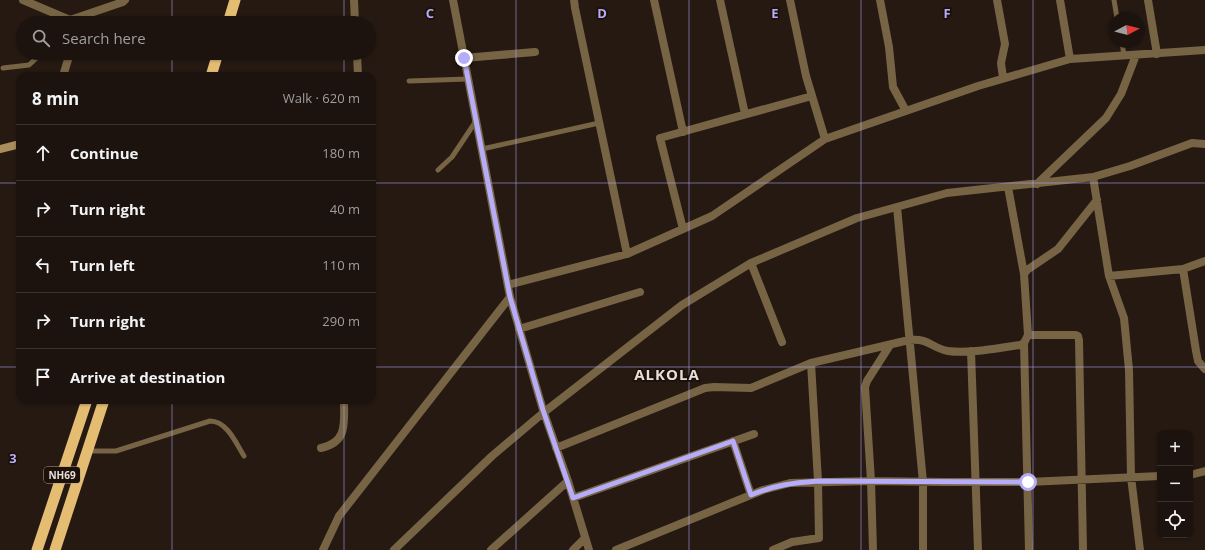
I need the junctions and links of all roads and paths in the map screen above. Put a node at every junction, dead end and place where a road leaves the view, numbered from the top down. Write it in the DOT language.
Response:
graph roads {
  1 [pos="23,0"];
  2 [pos="125,0"];
  3 [pos="236,0"];
  4 [pos="354,0"];
  5 [pos="453,0"];
  6 [pos="574,0"];
  7 [pos="654,0"];
  8 [pos="720,0"];
  9 [pos="790,0"];
  10 [pos="880,0"];
  11 [pos="997,0"];
  12 [pos="1060,0"];
  13 [pos="1114,0"];
  14 [pos="1148,0"];
  15 [pos="1116,12"];
  16 [pos="61,16"];
  17 [pos="90,16"];
  18 [pos="230,16"];
  19 [pos="355,16"];
  20 [pos="1123,48"];
  21 [pos="1205,50"];
  22 [pos="535,52"];
  23 [pos="1157,54"];
  24 [pos="1136,55"];
  25 [pos="1124,56"];
  26 [pos="464,58"];
  27 [pos="1070,59"];
  28 [pos="34,60"];
  29 [pos="68,60"];
  30 [pos="216,60"];
  31 [pos="357,60"];
  32 [pos="3,68"];
  33 [pos="64,72"];
  34 [pos="212,72"];
  35 [pos="358,72"];
  36 [pos="1003,78"];
  37 [pos="468,79"];
  38 [pos="409,81"];
  39 [pos="812,96"];
  40 [pos="906,111"];
  41 [pos="745,114"];
  42 [pos="476,121"];
  43 [pos="599,123"];
  44 [pos="683,132"];
  45 [pos="825,139"];
  46 [pos="1205,144"];
  47 [pos="16,145"];
  48 [pos="0,148"];
  49 [pos="482,149"];
  50 [pos="438,170"];
  51 [pos="1093,177"];
  52 [pos="1037,184"];
  53 [pos="1008,187"];
  54 [pos="1097,200"];
  55 [pos="897,207"];
  56 [pos="684,229"];
  57 [pos="627,254"];
  58 [pos="1205,261"];
  59 [pos="751,263"];
  60 [pos="1183,269"];
  61 [pos="1024,274"];
  62 [pos="1109,276"];
  63 [pos="508,285"];
  64 [pos="640,292"];
  65 [pos="510,297"];
  66 [pos="519,329"];
  67 [pos="1028,335"];
  68 [pos="909,340"];
  69 [pos="782,342"];
  70 [pos="1024,343"];
  71 [pos="890,345"];
  72 [pos="971,351"];
  73 [pos="811,363"];
  74 [pos="1205,369"];
  75 [pos="86,404"];
  76 [pos="103,404"];
  77 [pos="344,404"];
  78 [pos="543,413"];
  79 [pos="754,434"];
  80 [pos="733,441"];
  81 [pos="321,448"];
  82 [pos="556,448"];
  83 [pos="87,451"];
  84 [pos="244,456"];
  85 [pos="1205,471"];
  86 [pos="1193,474"];
  87 [pos="1157,476"];
  88 [pos="1131,477"];
  89 [pos="1081,480"];
  90 [pos="568,481"];
  91 [pos="818,481"];
  92 [pos="870,481"];
  93 [pos="923,482"];
  94 [pos="975,482"];
  95 [pos="1028,482"];
  96 [pos="751,495"];
  97 [pos="573,498"];
  98 [pos="585,538"];
  99 [pos="37,550"];
  100 [pos="55,550"];
  101 [pos="323,550"];
  102 [pos="394,550"];
  103 [pos="491,550"];
  104 [pos="573,550"];
  105 [pos="589,550"];
  106 [pos="616,550"];
  107 [pos="773,550"];
  108 [pos="873,550"];
  109 [pos="923,550"];
  110 [pos="978,550"];
  111 [pos="1029,550"];
  112 [pos="1083,550"];
  113 [pos="1140,550"];
  1 -- 16 [label="street"];
  2 -- 17 [label="street"];
  3 -- 18 [label="highway"];
  4 -- 19 [label="street"];
  5 -- 26 [label="street"];
  6 -- 43 [label="street"];
  7 -- 44 [label="street"];
  8 -- 41 [label="street"];
  9 -- 39 [label="street"];
  10 -- 40 [label="street"];
  11 -- 36 [label="street"];
  12 -- 27 [label="street"];
  13 -- 15 [label="lane"];
  14 -- 23 [label="street"];
  20 -- 25 [label="lane"];
  21 -- 23 [label="street"];
  22 -- 26 [label="street"];
  23 -- 24 [label="street"];
  24 -- 25 [label="street"];
  24 -- 52 [label="street"];
  25 -- 27 [label="street"];
  26 -- 37 [label="street"];
  27 -- 36 [label="street"];
  28 -- 32 [label="lane"];
  29 -- 33 [label="street"];
  30 -- 34 [label="highway"];
  31 -- 35 [label="street"];
  36 -- 40 [label="street"];
  37 -- 38 [label="lane"];
  37 -- 42 [label="street"];
  39 -- 41 [label="street"];
  39 -- 45 [label="street"];
  40 -- 45 [label="street"];
  41 -- 44 [label="street"];
  42 -- 49 [label="street"];
  42 -- 50 [label="lane"];
  43 -- 49 [label="lane"];
  43 -- 57 [label="street"];
  44 -- 56 [label="street"];
  45 -- 56 [label="street"];
  46 -- 51 [label="street"];
  47 -- 48 [label="main road"];
  49 -- 63 [label="street"];
  51 -- 52 [label="street"];
  51 -- 54 [label="street"];
  52 -- 53 [label="street"];
  53 -- 55 [label="street"];
  53 -- 61 [label="street"];
  54 -- 61 [label="street"];
  54 -- 62 [label="street"];
  55 -- 59 [label="street"];
  55 -- 68 [label="street"];
  56 -- 57 [label="street"];
  57 -- 63 [label="street"];
  58 -- 60 [label="street"];
  59 -- 69 [label="street"];
  59 -- 78 [label="street"];
  60 -- 62 [label="street"];
  60 -- 74 [label="street"];
  61 -- 67 [label="street"];
  62 -- 88 [label="street"];
  63 -- 65 [label="street"];
  64 -- 66 [label="street"];
  65 -- 66 [label="street"];
  65 -- 101 [label="street"];
  66 -- 78 [label="street"];
  67 -- 70 [label="street"];
  67 -- 89 [label="street"];
  68 -- 71 [label="street"];
  68 -- 72 [label="street"];
  68 -- 93 [label="street"];
  70 -- 72 [label="street"];
  70 -- 95 [label="street"];
  71 -- 73 [label="street"];
  71 -- 92 [label="street"];
  72 -- 94 [label="street"];
  73 -- 82 [label="street"];
  73 -- 91 [label="street"];
  75 -- 99 [label="highway, NH69"];
  76 -- 83 [label="highway, NH69"];
  77 -- 81 [label="street"];
  78 -- 82 [label="street"];
  78 -- 102 [label="street"];
  79 -- 80 [label="street"];
  80 -- 96 [label="street"];
  80 -- 97 [label="street"];
  82 -- 90 [label="street"];
  83 -- 84 [label="lane"];
  83 -- 100 [label="highway, NH69"];
  85 -- 86 [label="street"];
  87 -- 88 [label="street"];
  88 -- 89 [label="street"];
  88 -- 113 [label="street"];
  89 -- 95 [label="street"];
  89 -- 112 [label="street"];
  90 -- 97 [label="street"];
  90 -- 103 [label="street"];
  91 -- 92 [label="street"];
  91 -- 96 [label="street"];
  91 -- 107 [label="street"];
  92 -- 93 [label="street"];
  92 -- 108 [label="street"];
  93 -- 94 [label="street"];
  93 -- 109 [label="street"];
  94 -- 95 [label="street"];
  94 -- 110 [label="street"];
  95 -- 111 [label="street"];
  96 -- 106 [label="street"];
  97 -- 98 [label="street"];
  98 -- 104 [label="street"];
  98 -- 105 [label="street"];
}
